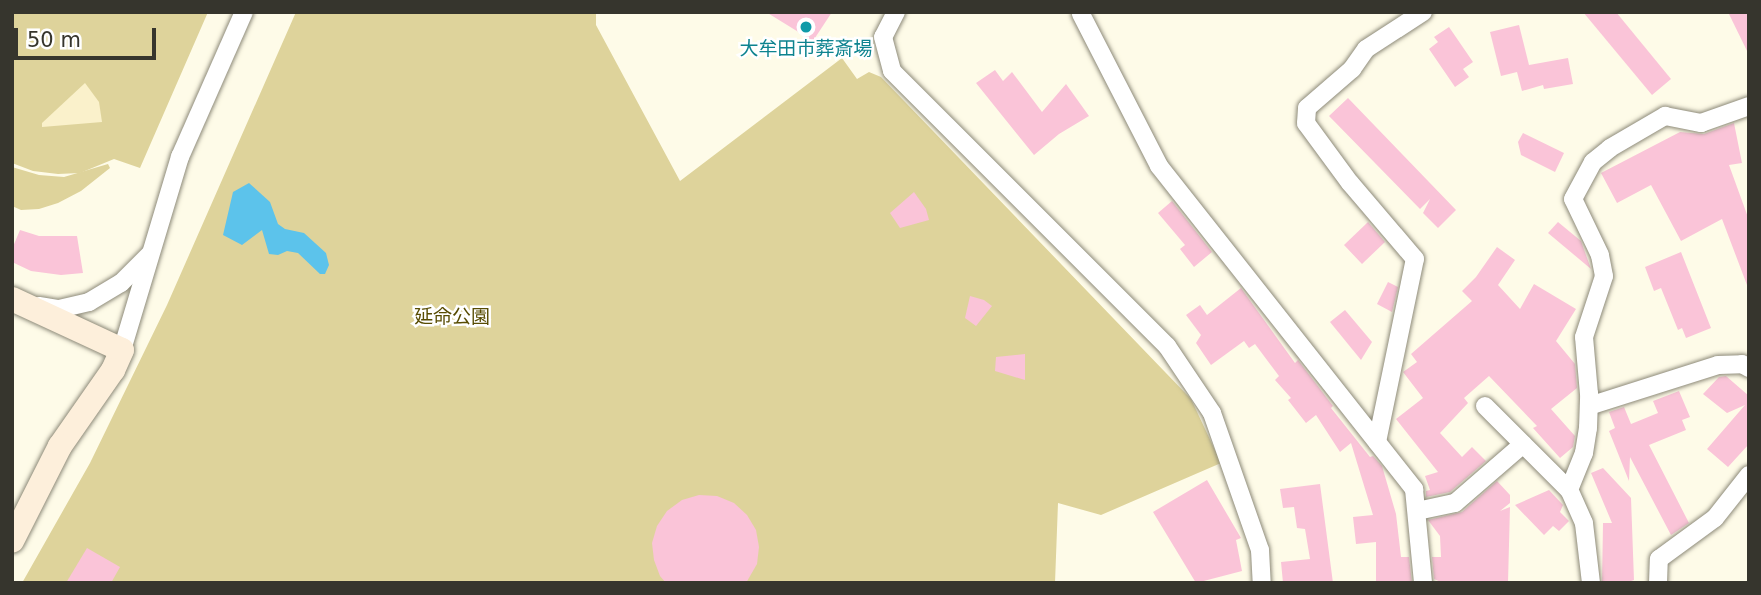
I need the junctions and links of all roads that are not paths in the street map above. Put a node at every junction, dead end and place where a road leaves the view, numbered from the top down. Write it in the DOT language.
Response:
graph roads {
  1 [pos="244,12"];
  2 [pos="896,12"];
  3 [pos="1423,12"];
  4 [pos="1082,14"];
  5 [pos="1749,106"];
  6 [pos="151,252"];
  7 [pos="15,300"];
  8 [pos="122,350"];
  9 [pos="1749,368"];
  10 [pos="1485,406"];
  11 [pos="1589,406"];
  12 [pos="1377,442"];
  13 [pos="1523,444"];
  14 [pos="1749,475"];
  15 [pos="1569,490"];
  16 [pos="1417,511"];
  17 [pos="12,541"];
  18 [pos="1262,583"];
  19 [pos="1423,583"];
  20 [pos="1591,583"];
  21 [pos="1658,583"];
  1 -- 6 [label="street"];
  2 -- 18 [label="street"];
  3 -- 12 [label="street"];
  4 -- 12 [label="street"];
  5 -- 11 [label="street"];
  6 -- 7 [label="street"];
  6 -- 8 [label="street"];
  7 -- 8 [label="street"];
  8 -- 17 [label="street"];
  9 -- 11 [label="street"];
  10 -- 13 [label="street"];
  11 -- 15 [label="street"];
  12 -- 16 [label="street"];
  13 -- 15 [label="street"];
  13 -- 16 [label="street"];
  14 -- 21 [label="street"];
  15 -- 20 [label="street"];
  16 -- 19 [label="street"];
}
